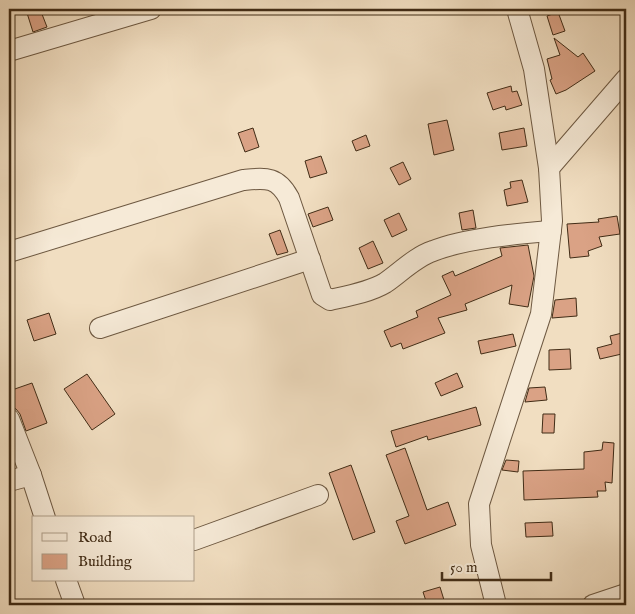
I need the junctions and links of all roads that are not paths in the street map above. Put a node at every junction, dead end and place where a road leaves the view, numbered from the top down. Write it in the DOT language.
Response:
graph roads {
  1 [pos="151,9"];
  2 [pos="516,9"];
  3 [pos="9,51"];
  4 [pos="626,79"];
  5 [pos="549,168"];
  6 [pos="551,231"];
  7 [pos="9,252"];
  8 [pos="310,259"];
  9 [pos="100,328"];
  10 [pos="9,419"];
  11 [pos="31,475"];
  12 [pos="9,481"];
  13 [pos="318,495"];
  14 [pos="44,516"];
  15 [pos="195,540"];
  16 [pos="73,582"];
  17 [pos="626,594"];
  18 [pos="75,605"];
  19 [pos="496,605"];
  20 [pos="592,605"];
  1 -- 3 [label="street"];
  2 -- 5 [label="street"];
  4 -- 5 [label="street"];
  5 -- 6 [label="street"];
  6 -- 8 [label="street"];
  6 -- 19 [label="street"];
  7 -- 8 [label="street"];
  8 -- 9 [label="street"];
  10 -- 11 [label="street"];
  11 -- 12 [label="street"];
  11 -- 14 [label="street"];
  13 -- 15 [label="street"];
  16 -- 18 [label="street"];
  17 -- 20 [label="street"];
}
